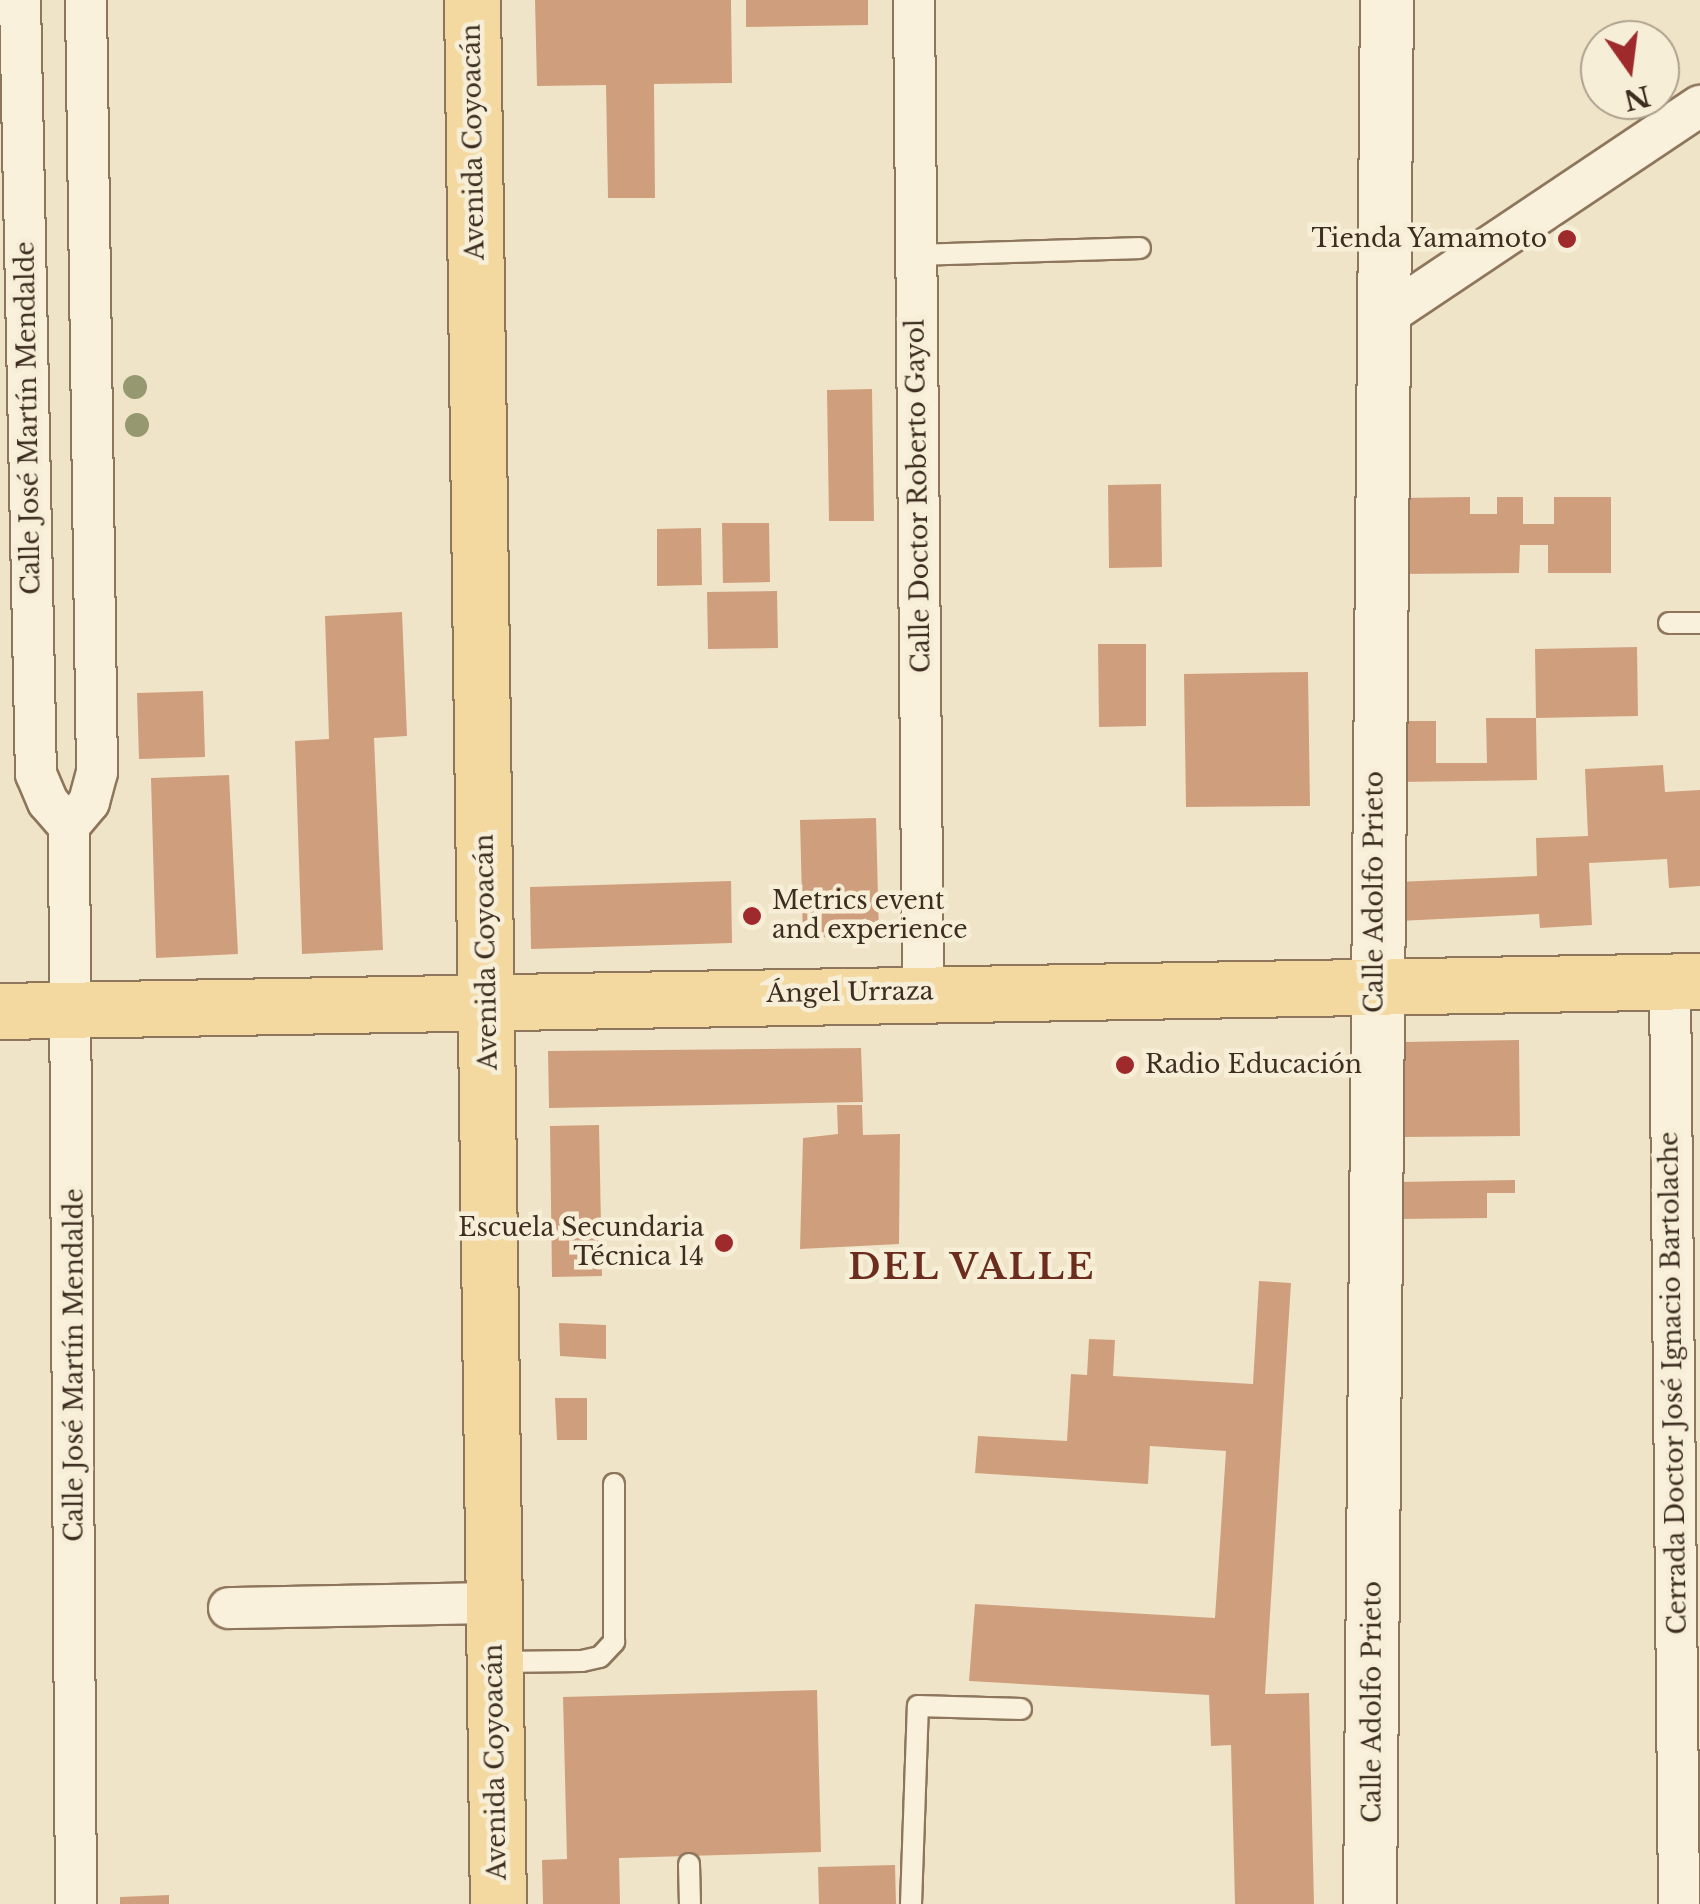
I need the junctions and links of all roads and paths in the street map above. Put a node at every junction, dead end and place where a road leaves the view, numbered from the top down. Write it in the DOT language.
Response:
graph roads {
  1 [pos="20,0"];
  2 [pos="86,0"];
  3 [pos="472,0"];
  4 [pos="914,0"];
  5 [pos="1387,0"];
  6 [pos="1700,106"];
  7 [pos="1140,248"];
  8 [pos="917,255"];
  9 [pos="1380,320"];
  10 [pos="1669,624"];
  11 [pos="1700,624"];
  12 [pos="69,826"];
  13 [pos="1685,982"];
  14 [pos="1374,990"];
  15 [pos="923,991"];
  16 [pos="488,1000"];
  17 [pos="74,1010"];
  18 [pos="0,1011"];
  19 [pos="614,1484"];
  20 [pos="495,1602"];
  21 [pos="229,1608"];
  22 [pos="495,1662"];
  23 [pos="1021,1709"];
  24 [pos="689,1864"];
  25 [pos="76,1904"];
  26 [pos="498,1904"];
  27 [pos="690,1904"];
  28 [pos="911,1904"];
  29 [pos="1370,1904"];
  30 [pos="1680,1904"];
  1 -- 12 [label="street, Calle José Martín Mendalde"];
  2 -- 12 [label="street"];
  3 -- 16 [label="main road, Avenida Coyoacán"];
  4 -- 8 [label="street, Calle Doctor Roberto Gayol"];
  5 -- 9 [label="street, Calle Adolfo Prieto"];
  6 -- 9 [label="street"];
  7 -- 8 [label="lane"];
  8 -- 15 [label="street, Calle Doctor Roberto Gayol"];
  9 -- 14 [label="street, Calle Adolfo Prieto"];
  10 -- 11 [label="lane"];
  12 -- 17 [label="street, Calle José Martín Mendalde"];
  13 -- 14 [label="main road, Ángel Urraza"];
  13 -- 30 [label="street, Cerrada Doctor José Ignacio Bartolache"];
  14 -- 15 [label="main road, Ángel Urraza"];
  14 -- 29 [label="street, Calle Adolfo Prieto"];
  15 -- 16 [label="main road, Ángel Urraza"];
  16 -- 17 [label="main road, Ángel Urraza"];
  16 -- 20 [label="main road, Avenida Coyoacán"];
  17 -- 18 [label="main road, Ángel Urraza"];
  17 -- 25 [label="street, Calle José Martín Mendalde"];
  19 -- 22 [label="lane"];
  20 -- 21 [label="street"];
  20 -- 22 [label="main road, Avenida Coyoacán"];
  22 -- 26 [label="main road, Avenida Coyoacán"];
  23 -- 28 [label="lane"];
  24 -- 27 [label="lane"];
}
